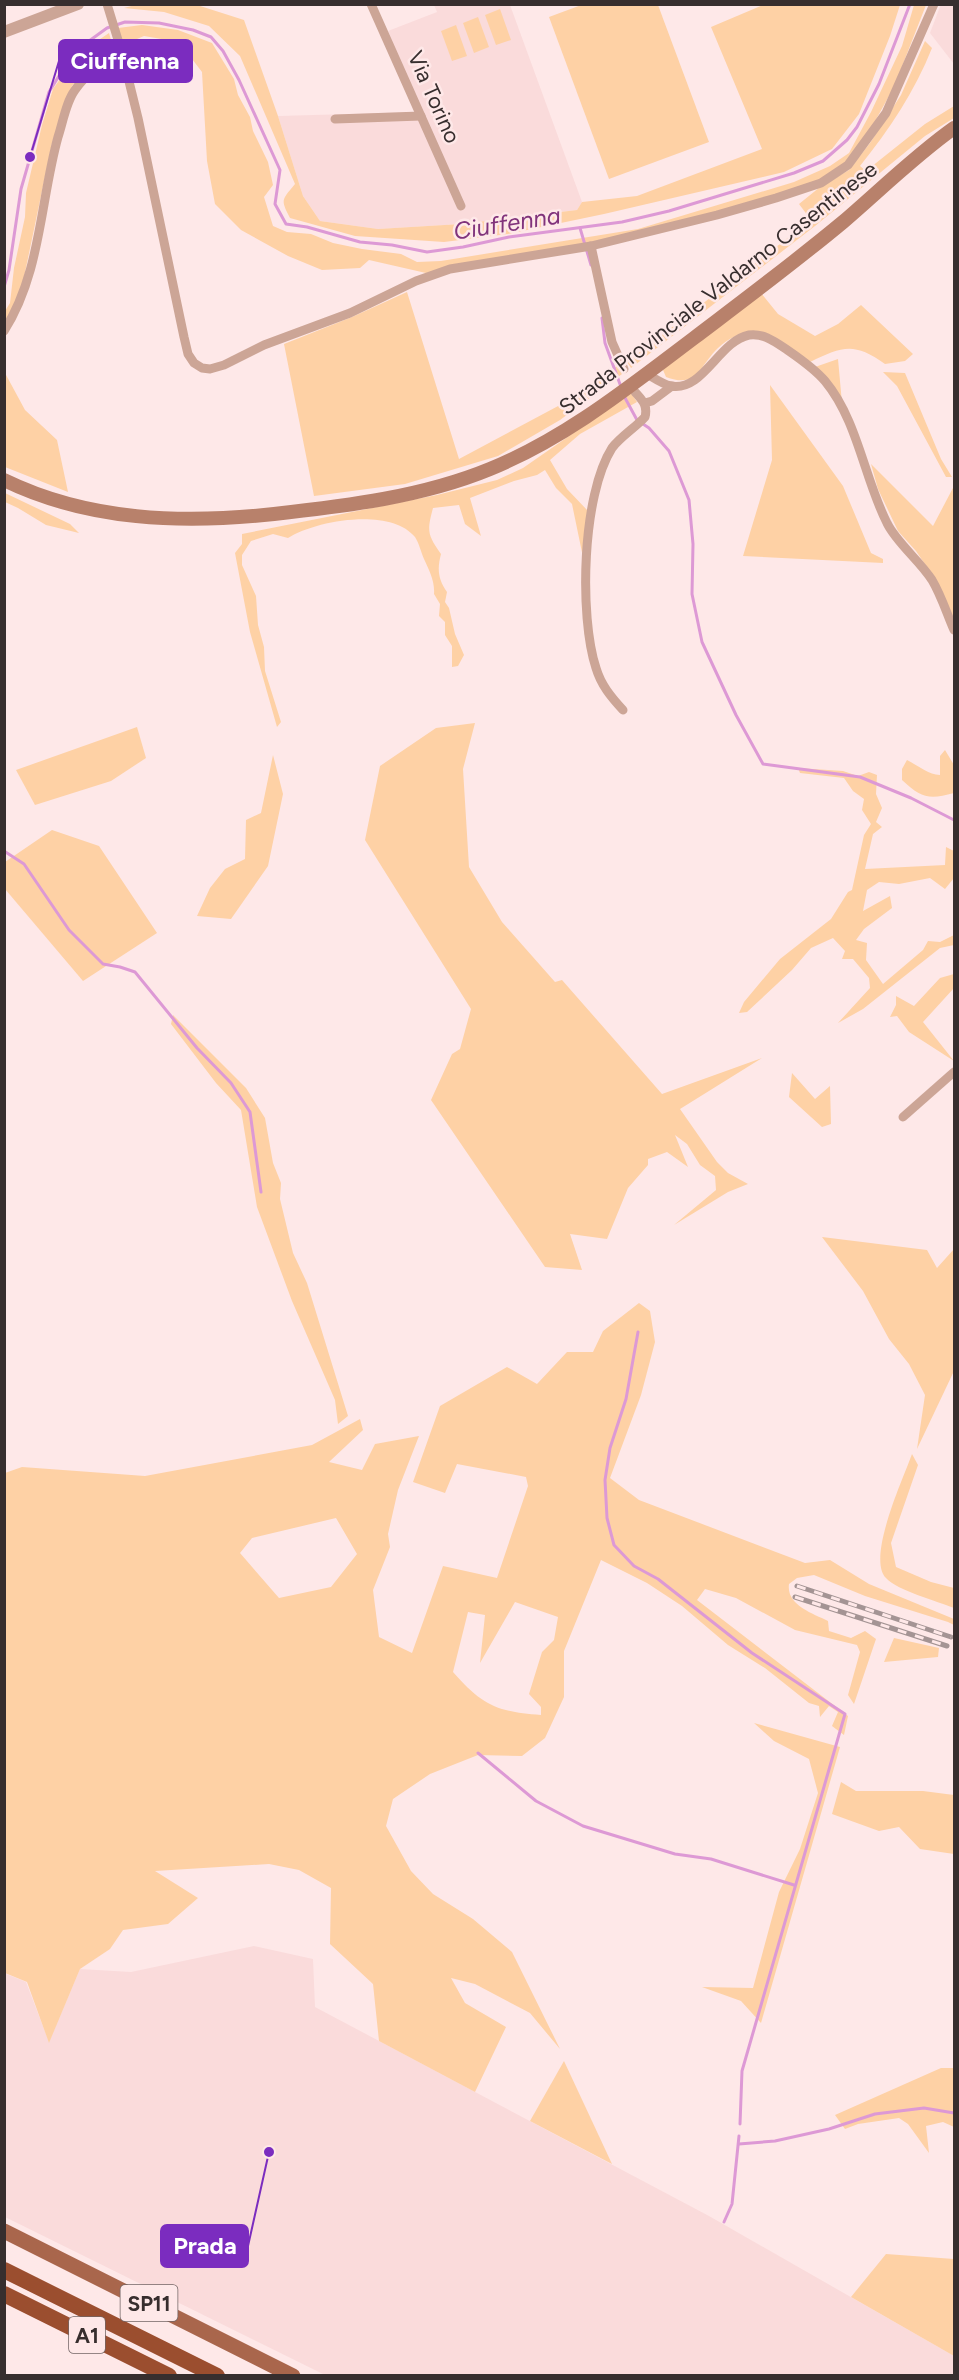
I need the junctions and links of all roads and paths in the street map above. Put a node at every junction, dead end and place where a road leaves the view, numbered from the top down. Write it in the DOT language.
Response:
graph roads {
  1 [pos="78,4"];
  2 [pos="106,4"];
  3 [pos="371,4"];
  4 [pos="934,4"];
  5 [pos="4,32"];
  6 [pos="122,53"];
  7 [pos="421,116"];
  8 [pos="335,119"];
  9 [pos="954,128"];
  10 [pos="460,206"];
  11 [pos="591,246"];
  12 [pos="4,331"];
  13 [pos="624,369"];
  14 [pos="647,374"];
  15 [pos="672,386"];
  16 [pos="635,392"];
  17 [pos="645,403"];
  18 [pos="4,480"];
  19 [pos="954,630"];
  20 [pos="623,710"];
  21 [pos="954,1072"];
  22 [pos="903,1117"];
  23 [pos="4,2231"];
  24 [pos="4,2270"];
  25 [pos="4,2294"];
  26 [pos="169,2376"];
  27 [pos="217,2376"];
  28 [pos="293,2376"];
  1 -- 5 [label="street"];
  2 -- 6 [label="street"];
  3 -- 7 [label="street, Via Torino"];
  4 -- 11 [label="street"];
  6 -- 11 [label="street"];
  6 -- 12 [label="street"];
  7 -- 8 [label="street"];
  7 -- 10 [label="street, Via Torino"];
  9 -- 14 [label="main road, Strada Provinciale Valdarno Casentinese"];
  11 -- 13 [label="street"];
  14 -- 15 [label="street"];
  14 -- 18 [label="main road, Strada Provinciale Valdarno Casentinese"];
  15 -- 17 [label="street"];
  15 -- 19 [label="street"];
  16 -- 17 [label="street"];
  17 -- 20 [label="street"];
  21 -- 22 [label="street"];
  23 -- 28 [label="main road, SP11"];
  24 -- 27 [label="highway, A1"];
  25 -- 26 [label="highway, A1"];
}
